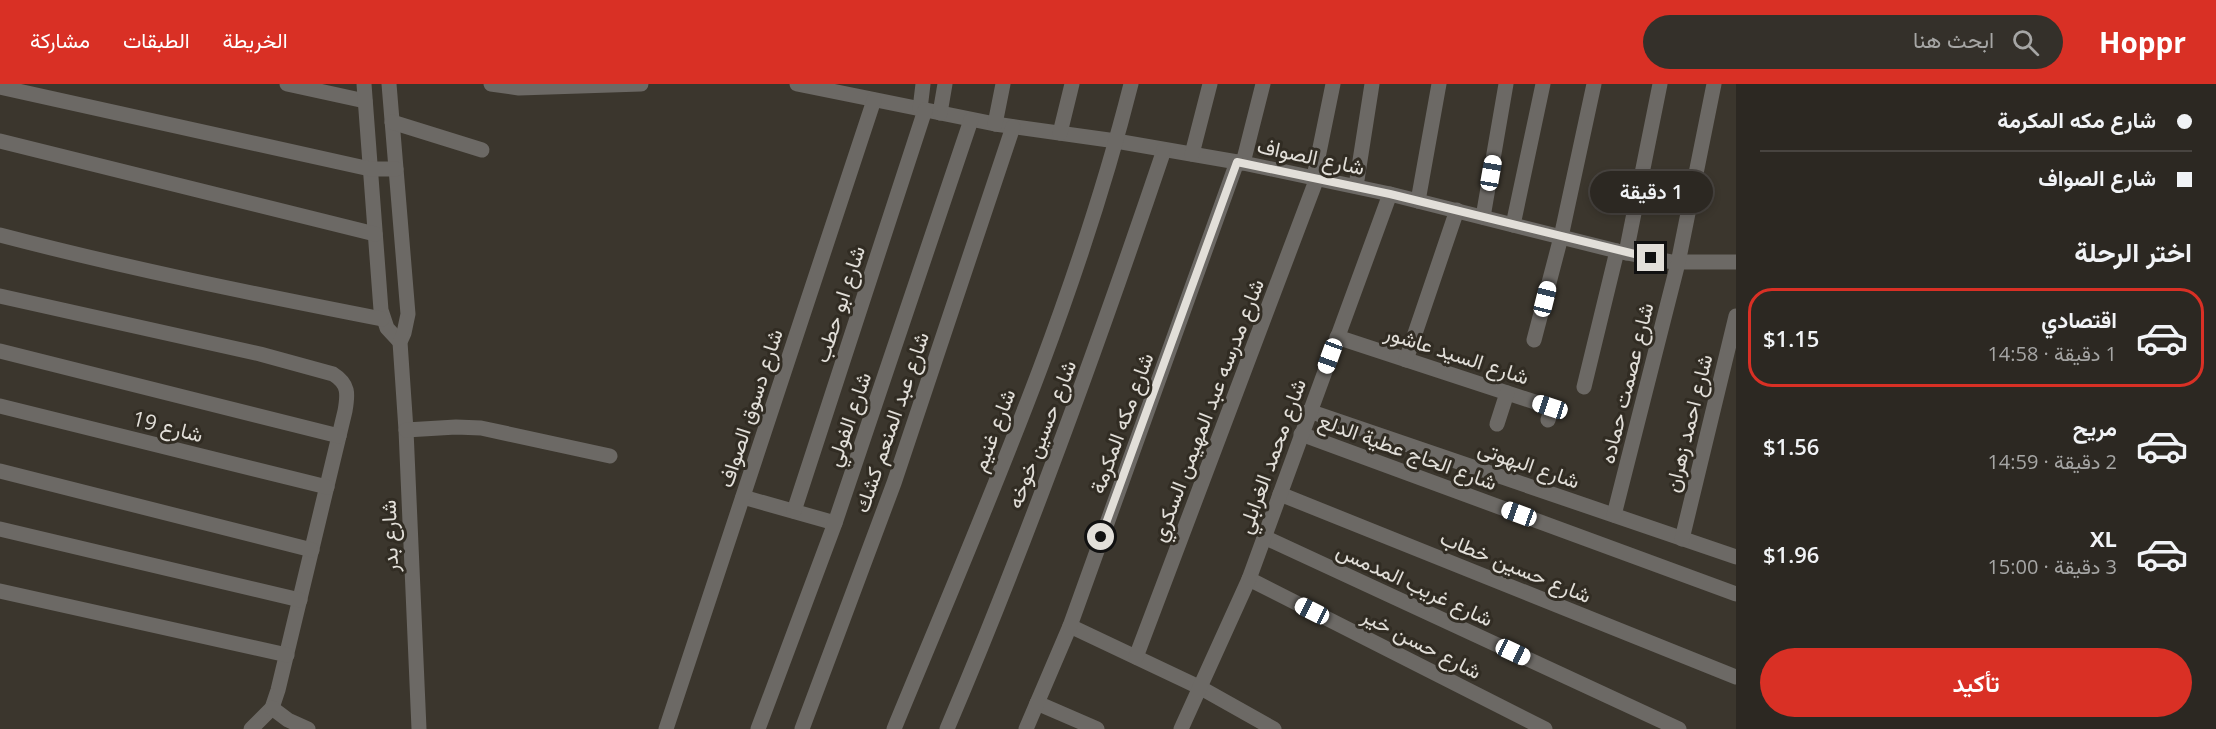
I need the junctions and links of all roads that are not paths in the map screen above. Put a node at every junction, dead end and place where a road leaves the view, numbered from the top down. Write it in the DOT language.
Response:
graph roads {
  1 [pos="286,84"];
  2 [pos="364,84"];
  3 [pos="389,84"];
  4 [pos="491,84"];
  5 [pos="641,84"];
  6 [pos="797,84"];
  7 [pos="923,84"];
  8 [pos="945,84"];
  9 [pos="1004,84"];
  10 [pos="1072,84"];
  11 [pos="1131,84"];
  12 [pos="1210,84"];
  13 [pos="1263,84"];
  14 [pos="1333,84"];
  15 [pos="1372,84"];
  16 [pos="1439,84"];
  17 [pos="1506,84"];
  18 [pos="1543,84"];
  19 [pos="1594,84"];
  20 [pos="1660,84"];
  21 [pos="1714,84"];
  22 [pos="519,86"];
  23 [pos="0,87"];
  24 [pos="859,90"];
  25 [pos="874,100"];
  26 [pos="365,101"];
  27 [pos="928,111"];
  28 [pos="971,120"];
  29 [pos="392,122"];
  30 [pos="995,124"];
  31 [pos="1013,127"];
  32 [pos="1060,134"];
  33 [pos="0,141"];
  34 [pos="1116,141"];
  35 [pos="482,150"];
  36 [pos="1164,150"];
  37 [pos="1192,154"];
  38 [pos="1240,162"];
  39 [pos="370,169"];
  40 [pos="396,169"];
  41 [pos="1315,178"];
  42 [pos="1356,186"];
  43 [pos="1390,194"];
  44 [pos="1418,201"];
  45 [pos="1457,210"];
  46 [pos="1483,217"];
  47 [pos="1513,225"];
  48 [pos="375,234"];
  49 [pos="0,235"];
  50 [pos="1561,237"];
  51 [pos="1621,252"];
  52 [pos="1736,262"];
  53 [pos="1678,263"];
  54 [pos="0,296"];
  55 [pos="1736,316"];
  56 [pos="382,319"];
  57 [pos="1337,337"];
  58 [pos="1534,340"];
  59 [pos="400,342"];
  60 [pos="0,351"];
  61 [pos="1406,360"];
  62 [pos="1584,387"];
  63 [pos="1507,393"];
  64 [pos="0,406"];
  65 [pos="1309,411"];
  66 [pos="1548,420"];
  67 [pos="1497,424"];
  68 [pos="406,430"];
  69 [pos="1301,434"];
  70 [pos="339,436"];
  71 [pos="610,456"];
  72 [pos="0,471"];
  73 [pos="327,487"];
  74 [pos="1280,494"];
  75 [pos="743,497"];
  76 [pos="794,511"];
  77 [pos="1614,515"];
  78 [pos="835,522"];
  79 [pos="0,529"];
  80 [pos="1264,537"];
  81 [pos="1682,539"];
  82 [pos="312,550"];
  83 [pos="1736,555"];
  84 [pos="1249,579"];
  85 [pos="0,591"];
  86 [pos="1736,594"];
  87 [pos="300,600"];
  88 [pos="1070,626"];
  89 [pos="287,655"];
  90 [pos="1136,657"];
  91 [pos="1736,677"];
  92 [pos="1201,688"];
  93 [pos="1037,703"];
  94 [pos="272,708"];
  95 [pos="251,729"];
  96 [pos="308,729"];
  97 [pos="419,729"];
  98 [pos="666,729"];
  99 [pos="758,729"];
  100 [pos="802,729"];
  101 [pos="894,729"];
  102 [pos="947,729"];
  103 [pos="1026,729"];
  104 [pos="1097,729"];
  105 [pos="1181,729"];
  106 [pos="1274,729"];
  107 [pos="1545,729"];
  108 [pos="1679,729"];
  1 -- 26 [label="street"];
  2 -- 26 [label="street"];
  3 -- 29 [label="street, شارع بدر"];
  4 -- 22 [label="street"];
  5 -- 22 [label="street"];
  6 -- 24 [label="street, شارع الصواف"];
  7 -- 27 [label="street"];
  8 -- 27 [label="street"];
  9 -- 30 [label="street"];
  10 -- 32 [label="street"];
  11 -- 34 [label="street, شارع غنيم"];
  12 -- 37 [label="street"];
  13 -- 38 [label="street, شارع مكه المكرمة"];
  14 -- 41 [label="street, شارع مدرسه عبد المهيمن السكري"];
  15 -- 42 [label="street"];
  16 -- 44 [label="street"];
  17 -- 46 [label="street"];
  18 -- 47 [label="street"];
  19 -- 50 [label="street"];
  20 -- 51 [label="street"];
  21 -- 53 [label="street, شارع عصمت حماده"];
  23 -- 39 [label="street"];
  24 -- 25 [label="street, شارع الصواف"];
  25 -- 27 [label="street, شارع الصواف"];
  25 -- 75 [label="street, شارع دسوق الصواف"];
  26 -- 39 [label="street"];
  27 -- 28 [label="street, شارع الصواف"];
  27 -- 76 [label="street, شارع ابو حطب"];
  28 -- 30 [label="street, شارع الصواف"];
  28 -- 78 [label="street, شارع الفولي"];
  29 -- 35 [label="street"];
  29 -- 40 [label="street, شارع بدر"];
  30 -- 31 [label="street, شارع الصواف"];
  31 -- 32 [label="street, شارع الصواف"];
  31 -- 100 [label="street, شارع عبد المنعم كشك"];
  32 -- 34 [label="street, شارع الصواف"];
  33 -- 48 [label="street"];
  34 -- 36 [label="street, شارع الصواف"];
  34 -- 101 [label="street, شارع غنيم"];
  36 -- 37 [label="street, شارع الصواف"];
  36 -- 102 [label="street, شارع حسين خوخه"];
  37 -- 38 [label="street, شارع الصواف"];
  38 -- 41 [label="street, شارع الصواف"];
  38 -- 88 [label="street, شارع مكه المكرمة"];
  39 -- 40 [label="street"];
  39 -- 48 [label="street"];
  40 -- 59 [label="street, شارع بدر"];
  41 -- 42 [label="street, شارع الصواف"];
  41 -- 90 [label="street, شارع مدرسه عبد المهيمن السكري"];
  42 -- 43 [label="street, شارع الصواف"];
  43 -- 44 [label="street, شارع الصواف"];
  43 -- 57 [label="street, شارع محمد الغرابلي"];
  44 -- 45 [label="street, شارع الصواف"];
  45 -- 46 [label="street, شارع الصواف"];
  45 -- 61 [label="street"];
  46 -- 47 [label="street, شارع الصواف"];
  47 -- 50 [label="street, شارع الصواف"];
  48 -- 56 [label="street"];
  49 -- 56 [label="street"];
  50 -- 51 [label="street, شارع الصواف"];
  50 -- 58 [label="street"];
  51 -- 53 [label="street, شارع الصواف"];
  51 -- 62 [label="street"];
  52 -- 53 [label="street, شارع الصواف"];
  53 -- 77 [label="street, شارع عصمت حماده"];
  54 -- 70 [label="street"];
  55 -- 81 [label="street, شارع احمد زهران"];
  56 -- 59 [label="street"];
  57 -- 61 [label="street, شارع السيد عاشور"];
  57 -- 65 [label="street, شارع محمد الغرابلي"];
  59 -- 68 [label="street, شارع بدر"];
  60 -- 70 [label="street"];
  61 -- 63 [label="street, شارع السيد عاشور"];
  63 -- 66 [label="street, شارع السيد عاشور"];
  63 -- 67 [label="street"];
  64 -- 73 [label="street, شارع 19"];
  65 -- 69 [label="street, شارع محمد الغرابلي"];
  65 -- 77 [label="street, شارع البهوتى"];
  68 -- 71 [label="street"];
  68 -- 97 [label="street, شارع بدر"];
  69 -- 74 [label="street, شارع محمد الغرابلي"];
  69 -- 86 [label="street, شارع الحاج عطية الدلع"];
  70 -- 73 [label="street"];
  72 -- 82 [label="street"];
  73 -- 82 [label="street"];
  74 -- 80 [label="street, شارع محمد الغرابلي"];
  74 -- 91 [label="street, شارع حسين خطاب"];
  75 -- 76 [label="street"];
  75 -- 98 [label="street, شارع دسوق الصواف"];
  76 -- 78 [label="street"];
  77 -- 81 [label="street, شارع البهوتى"];
  78 -- 99 [label="street, شارع الفولي"];
  79 -- 87 [label="street"];
  80 -- 84 [label="street, شارع محمد الغرابلي"];
  80 -- 108 [label="street, شارع غريب المدمس"];
  81 -- 83 [label="street, شارع البهوتى"];
  82 -- 87 [label="street"];
  84 -- 92 [label="street, شارع محمد الغرابلي"];
  84 -- 107 [label="street, شارع حسن خير"];
  85 -- 89 [label="street"];
  87 -- 89 [label="street"];
  88 -- 90 [label="street"];
  88 -- 93 [label="street, شارع مكه المكرمة"];
  89 -- 94 [label="street"];
  90 -- 92 [label="street"];
  92 -- 105 [label="street, شارع محمد الغرابلي"];
  92 -- 106 [label="street"];
  93 -- 103 [label="street, شارع مكه المكرمة"];
  93 -- 104 [label="street"];
  94 -- 95 [label="street"];
  94 -- 96 [label="street"];
}
